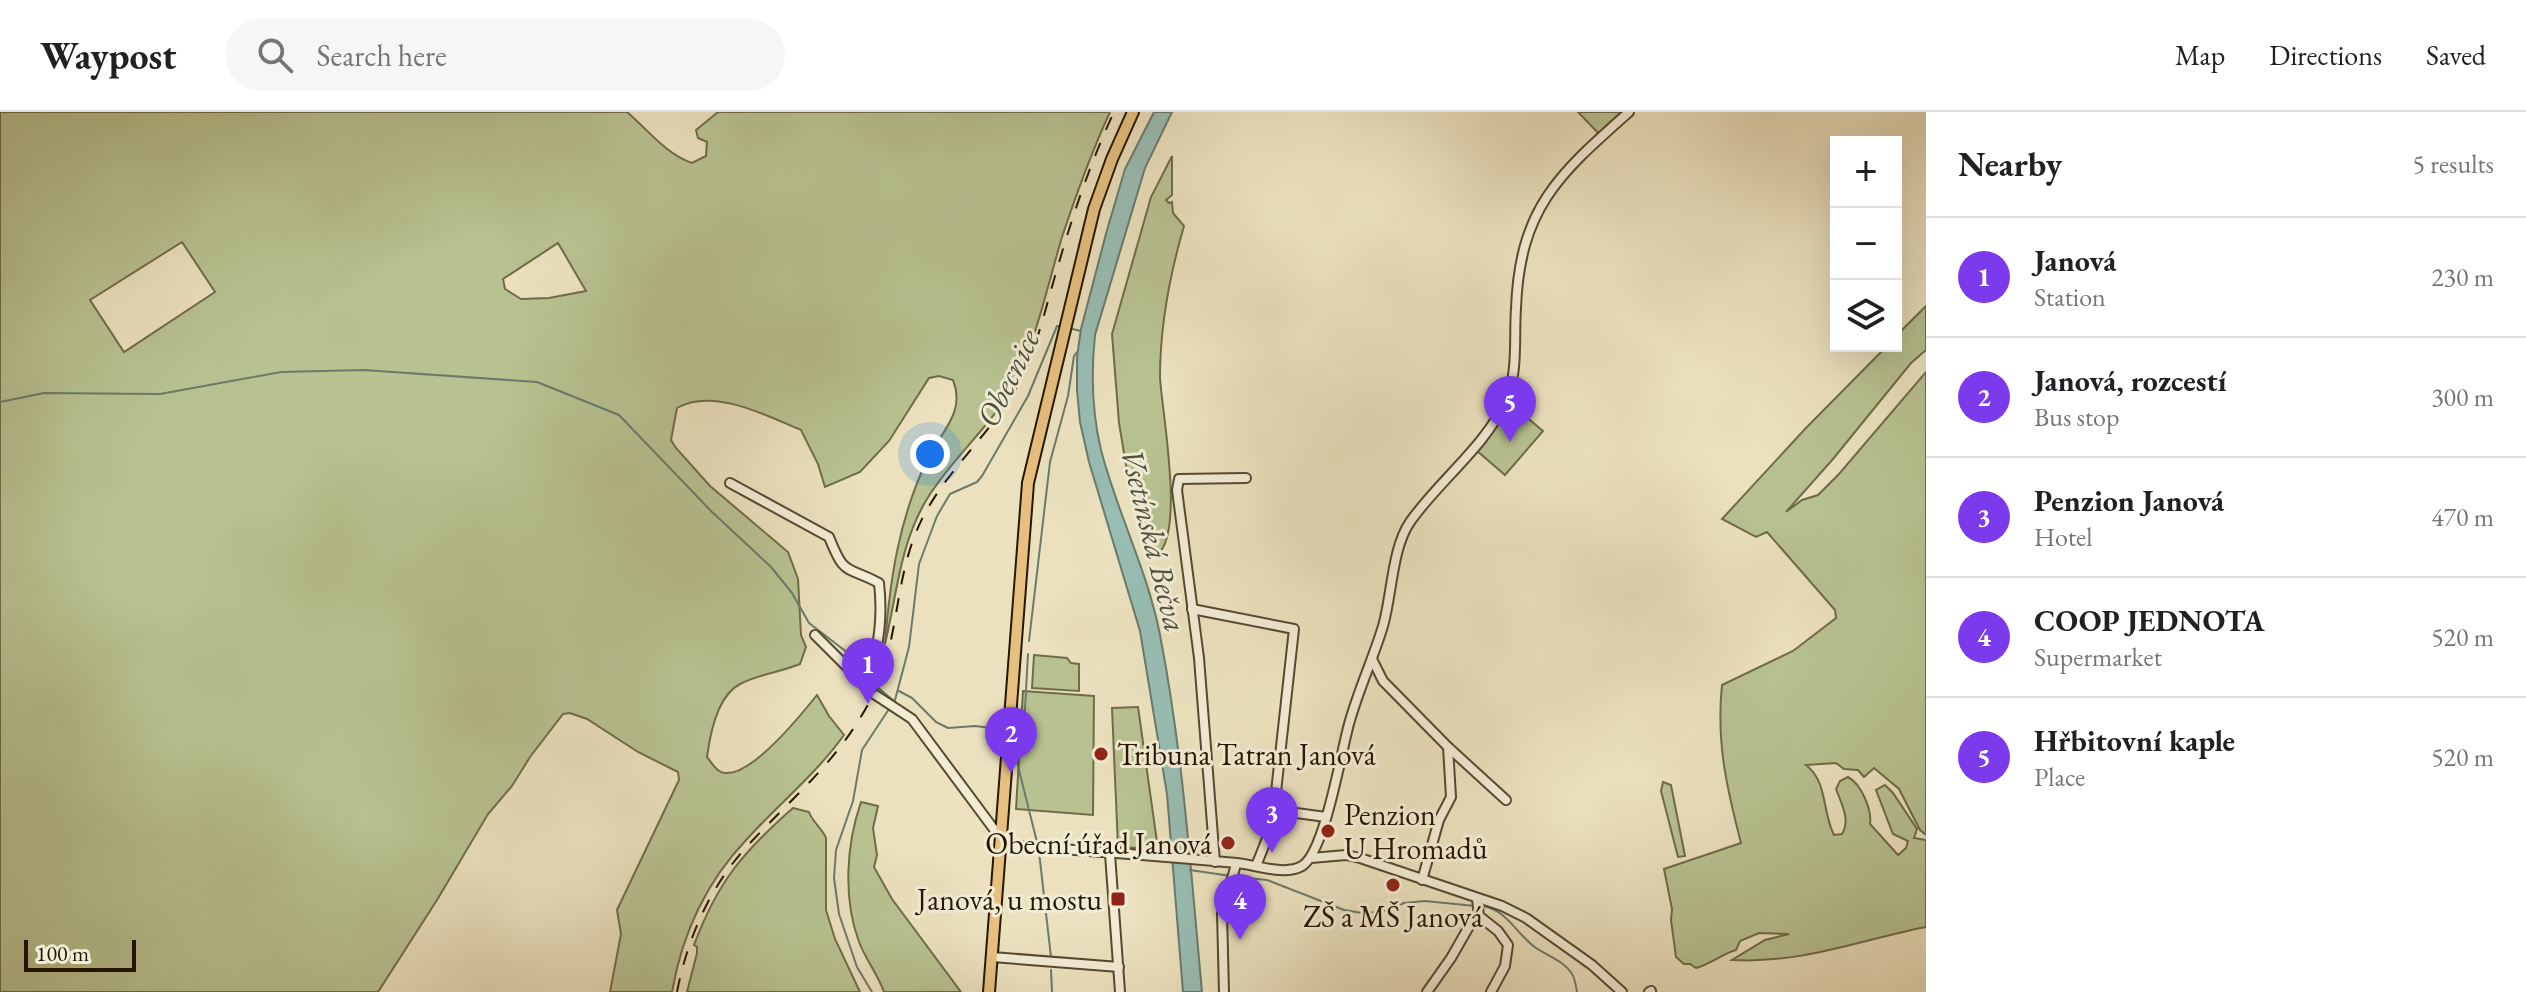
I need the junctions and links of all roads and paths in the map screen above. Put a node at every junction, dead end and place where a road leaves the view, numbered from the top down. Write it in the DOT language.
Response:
graph roads {
  1 [pos="1133,112"];
  2 [pos="1629,112"];
  3 [pos="1246,478"];
  4 [pos="730,483"];
  5 [pos="1192,609"];
  6 [pos="815,635"];
  7 [pos="1372,659"];
  8 [pos="865,685"];
  9 [pos="1448,747"];
  10 [pos="1506,800"];
  11 [pos="1274,810"];
  12 [pos="1326,817"];
  13 [pos="1002,840"];
  14 [pos="1113,854"];
  15 [pos="1311,858"];
  16 [pos="1212,862"];
  17 [pos="1256,866"];
  18 [pos="1235,868"];
  19 [pos="1422,880"];
  20 [pos="1477,907"];
  21 [pos="992,957"];
  22 [pos="1119,967"];
  23 [pos="989,992"];
  24 [pos="1120,992"];
  25 [pos="1224,992"];
  26 [pos="1427,992"];
  27 [pos="1491,992"];
  28 [pos="1622,992"];
  1 -- 13 [label="main road"];
  2 -- 7 [label="street"];
  3 -- 5 [label="street"];
  4 -- 8 [label="street"];
  5 -- 11 [label="street"];
  5 -- 16 [label="street"];
  6 -- 8 [label="street"];
  7 -- 9 [label="street"];
  7 -- 12 [label="street"];
  8 -- 13 [label="street"];
  9 -- 10 [label="street"];
  9 -- 19 [label="street"];
  11 -- 12 [label="street"];
  11 -- 17 [label="street"];
  12 -- 15 [label="street"];
  13 -- 14 [label="street"];
  13 -- 21 [label="main road"];
  14 -- 16 [label="street"];
  14 -- 22 [label="street"];
  15 -- 17 [label="street"];
  15 -- 19 [label="street"];
  16 -- 18 [label="street"];
  17 -- 18 [label="street"];
  18 -- 25 [label="street"];
  19 -- 20 [label="street"];
  20 -- 26 [label="street"];
  20 -- 27 [label="street"];
  20 -- 28 [label="street"];
  21 -- 22 [label="street"];
  21 -- 23 [label="main road"];
  22 -- 24 [label="street"];
}
